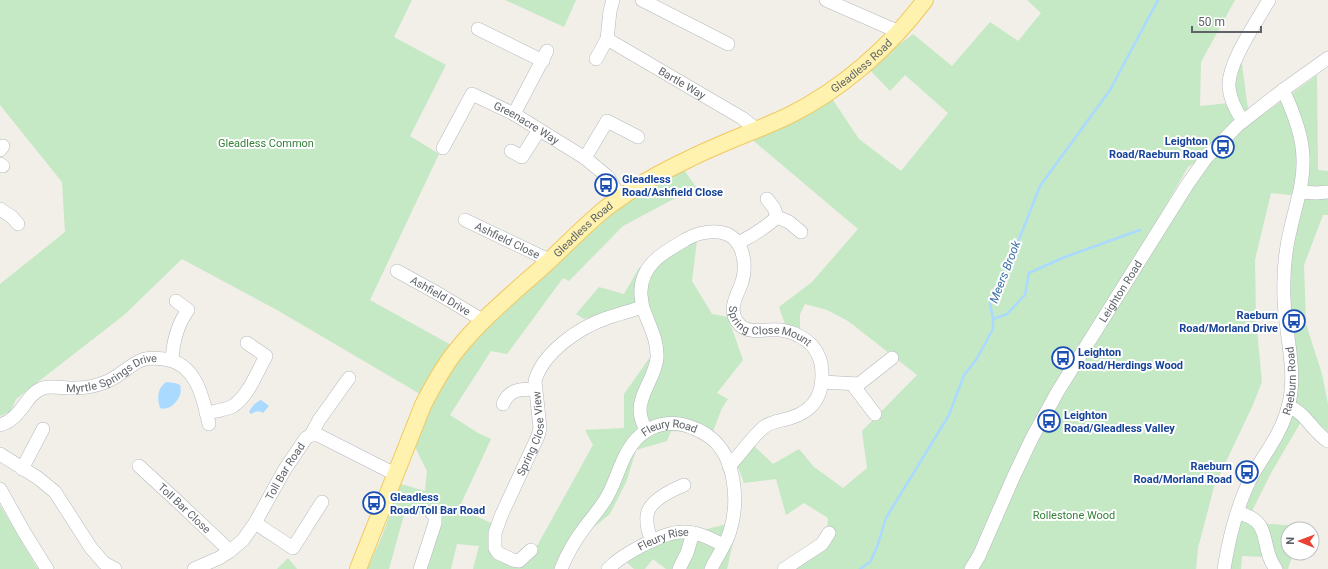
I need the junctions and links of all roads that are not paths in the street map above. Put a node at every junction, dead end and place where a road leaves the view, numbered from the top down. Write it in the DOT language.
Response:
graph roads {
  1 [pos="613,0"];
  2 [pos="642,0"];
  3 [pos="826,0"];
  4 [pos="925,0"];
  5 [pos="1269,0"];
  6 [pos="478,29"];
  7 [pos="899,32"];
  8 [pos="607,39"];
  9 [pos="728,44"];
  10 [pos="1328,58"];
  11 [pos="596,59"];
  12 [pos="1283,90"];
  13 [pos="514,114"];
  14 [pos="1243,122"];
  15 [pos="538,130"];
  16 [pos="754,131"];
  17 [pos="638,137"];
  18 [pos="443,148"];
  19 [pos="511,151"];
  20 [pos="585,158"];
  21 [pos="1301,192"];
  22 [pos="1328,192"];
  23 [pos="620,198"];
  24 [pos="767,199"];
  25 [pos="0,209"];
  26 [pos="777,217"];
  27 [pos="465,220"];
  28 [pos="18,224"];
  29 [pos="801,232"];
  30 [pos="738,243"];
  31 [pos="549,260"];
  32 [pos="397,271"];
  33 [pos="176,301"];
  34 [pos="642,307"];
  35 [pos="484,321"];
  36 [pos="247,343"];
  37 [pos="892,358"];
  38 [pos="172,360"];
  39 [pos="349,378"];
  40 [pos="822,382"];
  41 [pos="852,384"];
  42 [pos="535,389"];
  43 [pos="502,404"];
  44 [pos="1288,407"];
  45 [pos="875,414"];
  46 [pos="0,425"];
  47 [pos="43,429"];
  48 [pos="646,431"];
  49 [pos="311,435"];
  50 [pos="1328,441"];
  51 [pos="0,454"];
  52 [pos="139,466"];
  53 [pos="730,466"];
  54 [pos="22,469"];
  55 [pos="395,474"];
  56 [pos="684,485"];
  57 [pos="0,489"];
  58 [pos="322,502"];
  59 [pos="431,512"];
  60 [pos="1238,513"];
  61 [pos="255,523"];
  62 [pos="693,533"];
  63 [pos="829,533"];
  64 [pos="652,541"];
  65 [pos="723,545"];
  66 [pos="531,550"];
  67 [pos="230,551"];
  68 [pos="47,569"];
  69 [pos="115,569"];
  70 [pos="194,569"];
  71 [pos="358,569"];
  72 [pos="420,569"];
  73 [pos="561,569"];
  74 [pos="608,569"];
  75 [pos="679,569"];
  76 [pos="711,569"];
  77 [pos="784,569"];
  78 [pos="972,569"];
  79 [pos="1224,569"];
  80 [pos="1276,569"];
  1 -- 8 [label="street"];
  2 -- 9 [label="street"];
  3 -- 7 [label="street"];
  4 -- 7 [label="main road, Gleadless Road"];
  5 -- 14 [label="street"];
  6 -- 13 [label="street"];
  7 -- 16 [label="main road, Gleadless Road"];
  8 -- 11 [label="street"];
  8 -- 16 [label="street, Bartle Way"];
  10 -- 12 [label="street, Leighton Road"];
  12 -- 14 [label="street, Leighton Road"];
  12 -- 21 [label="street, Raeburn Road"];
  13 -- 15 [label="street, Greenacre Way"];
  13 -- 18 [label="street, Greenacre Way"];
  14 -- 78 [label="street, Leighton Road"];
  15 -- 19 [label="street"];
  15 -- 20 [label="street, Greenacre Way"];
  16 -- 23 [label="main road, Gleadless Road"];
  17 -- 20 [label="street"];
  20 -- 23 [label="street, Greenacre Way"];
  21 -- 22 [label="street"];
  21 -- 44 [label="street, Raeburn Road"];
  23 -- 31 [label="main road, Gleadless Road"];
  24 -- 26 [label="street"];
  25 -- 28 [label="street"];
  26 -- 29 [label="street"];
  26 -- 30 [label="street"];
  27 -- 31 [label="street, Ashfield Close"];
  30 -- 34 [label="street"];
  30 -- 40 [label="street, Spring Close Mount"];
  31 -- 35 [label="main road, Gleadless Road"];
  32 -- 35 [label="street, Ashfield Drive"];
  33 -- 38 [label="street"];
  34 -- 42 [label="street, Spring Close View"];
  34 -- 48 [label="street"];
  35 -- 55 [label="main road, Gleadless Road"];
  36 -- 38 [label="street, Myrtle Springs Drive"];
  37 -- 41 [label="street"];
  38 -- 46 [label="street, Myrtle Springs Drive"];
  39 -- 49 [label="street"];
  40 -- 41 [label="street"];
  40 -- 53 [label="street, Spring Close Mount"];
  41 -- 45 [label="street"];
  42 -- 43 [label="street"];
  42 -- 66 [label="street, Spring Close View"];
  44 -- 50 [label="street"];
  44 -- 60 [label="street, Raeburn Road"];
  47 -- 54 [label="street"];
  48 -- 53 [label="street, Fleury Road"];
  48 -- 73 [label="street, Fleury Road"];
  49 -- 55 [label="street, Toll Bar Road"];
  49 -- 61 [label="street, Toll Bar Road"];
  51 -- 54 [label="street"];
  52 -- 67 [label="street, Toll Bar Close"];
  53 -- 65 [label="street, Fleury Road"];
  54 -- 69 [label="street"];
  55 -- 71 [label="main road, Gleadless Road"];
  56 -- 64 [label="street"];
  57 -- 68 [label="street"];
  58 -- 61 [label="street"];
  59 -- 72 [label="street"];
  60 -- 79 [label="street, Raeburn Road"];
  60 -- 80 [label="street"];
  61 -- 67 [label="street, Toll Bar Road"];
  62 -- 64 [label="street, Fleury Rise"];
  62 -- 65 [label="street, Fleury Rise"];
  62 -- 75 [label="street"];
  63 -- 77 [label="street"];
  64 -- 74 [label="street, Fleury Rise"];
  65 -- 76 [label="street, Fleury Road"];
  67 -- 70 [label="street, Toll Bar Road"];
}
